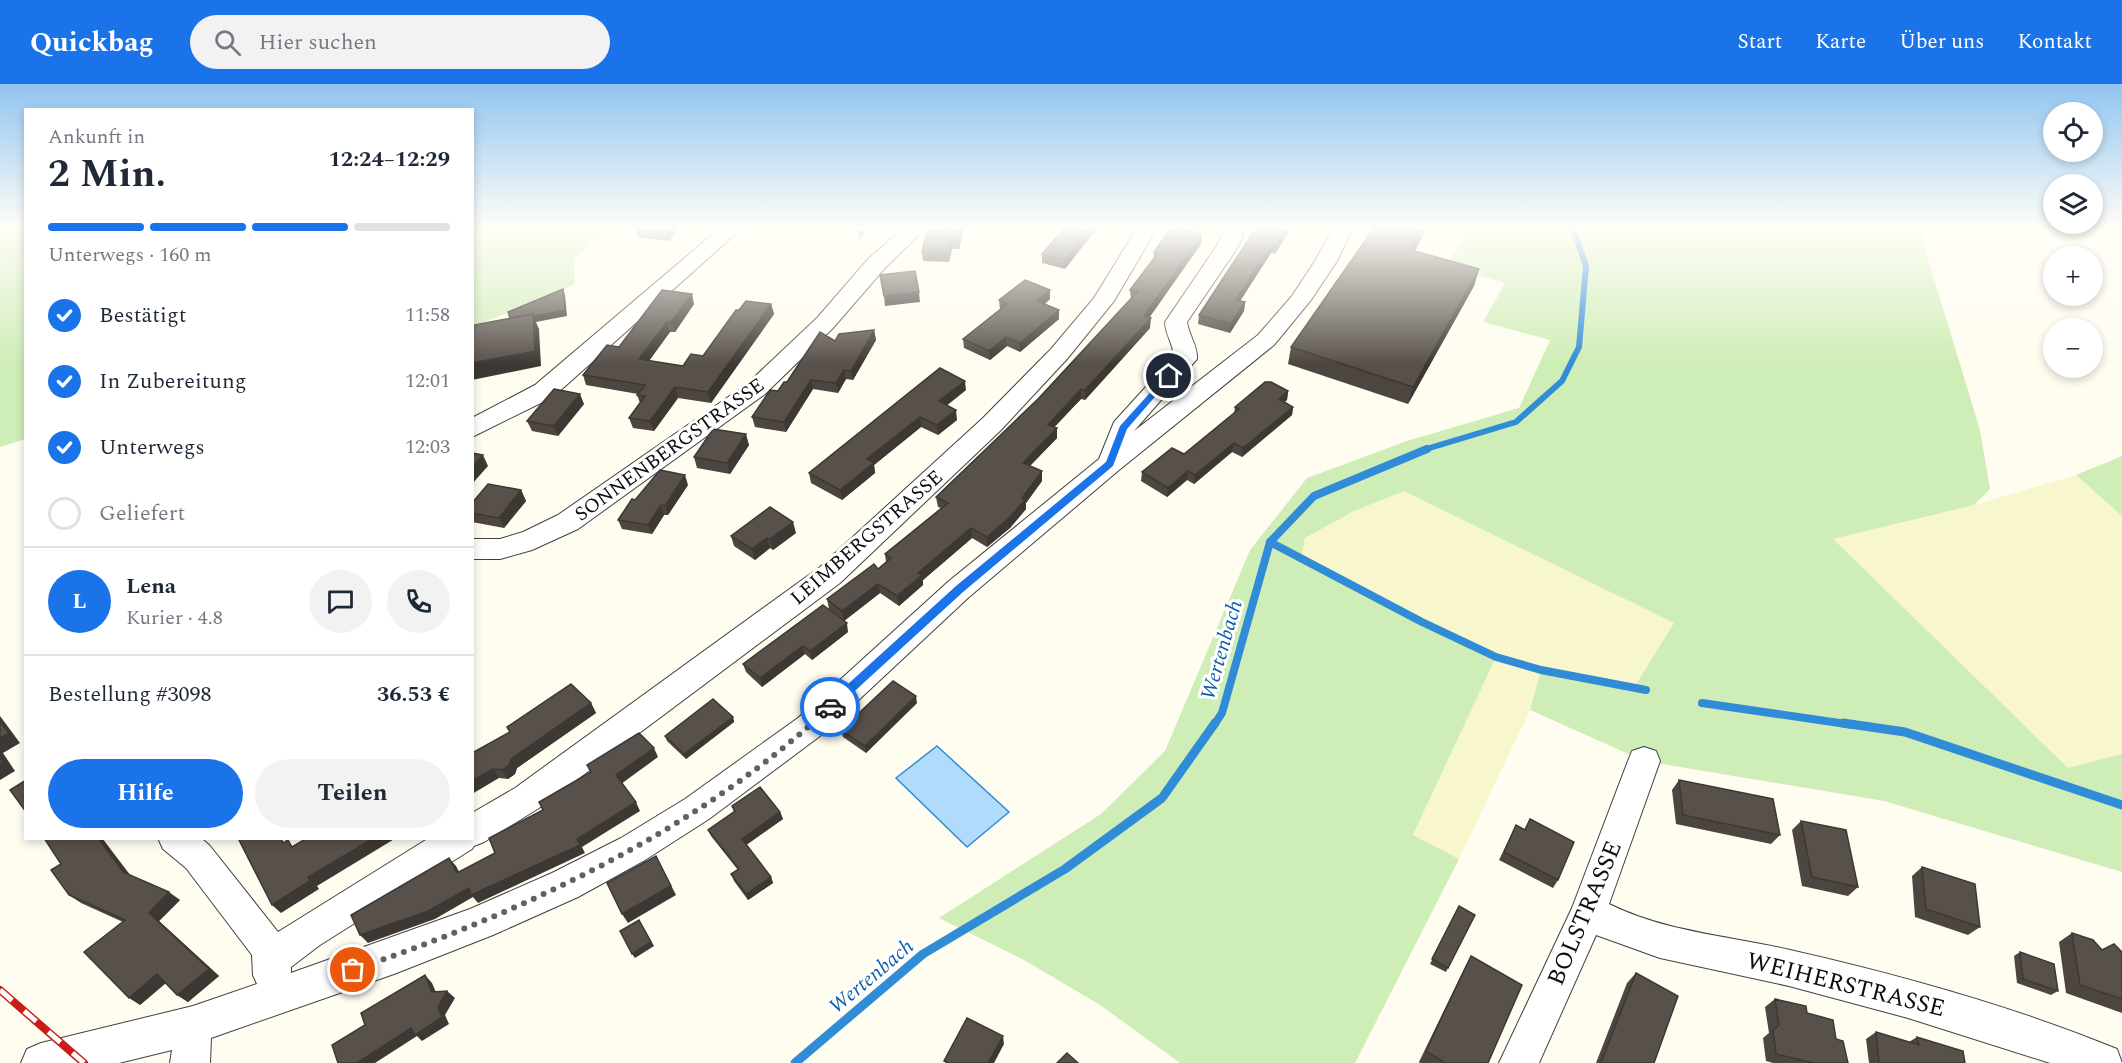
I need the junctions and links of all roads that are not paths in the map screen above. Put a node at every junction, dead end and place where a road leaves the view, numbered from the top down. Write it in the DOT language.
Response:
graph roads {
  1 [pos="680,274"];
  2 [pos="868,274"];
  3 [pos="1120,274"];
  4 [pos="1209,274"];
  5 [pos="1318,274"];
  6 [pos="474,428"];
  7 [pos="1110,464"];
  8 [pos="474,549"];
  9 [pos="1644,761"];
  10 [pos="474,830"];
  11 [pos="177,840"];
  12 [pos="457,840"];
  13 [pos="1588,912"];
  14 [pos="272,958"];
  15 [pos="271,999"];
  16 [pos="193,1025"];
  17 [pos="2043,1051"];
  18 [pos="59,1059"];
  19 [pos="190,1063"];
  20 [pos="1519,1063"];
  21 [pos="2103,1063"];
  1 -- 6 [label="street"];
  2 -- 8 [label="street, SONNENBERGSTRASSE"];
  3 -- 10 [label="street, LEIMBERGSTRASSE"];
  4 -- 7 [label="street"];
  5 -- 7 [label="street"];
  7 -- 15 [label="street"];
  9 -- 13 [label="street, BOLSTRASSE"];
  11 -- 14 [label="street"];
  12 -- 14 [label="street"];
  13 -- 17 [label="street, WEIHERSTRASSE"];
  13 -- 20 [label="street, BOLSTRASSE"];
  14 -- 15 [label="street"];
  15 -- 16 [label="street"];
  16 -- 18 [label="street"];
  16 -- 19 [label="street"];
  17 -- 21 [label="street, WEIHERSTRASSE"];
}
